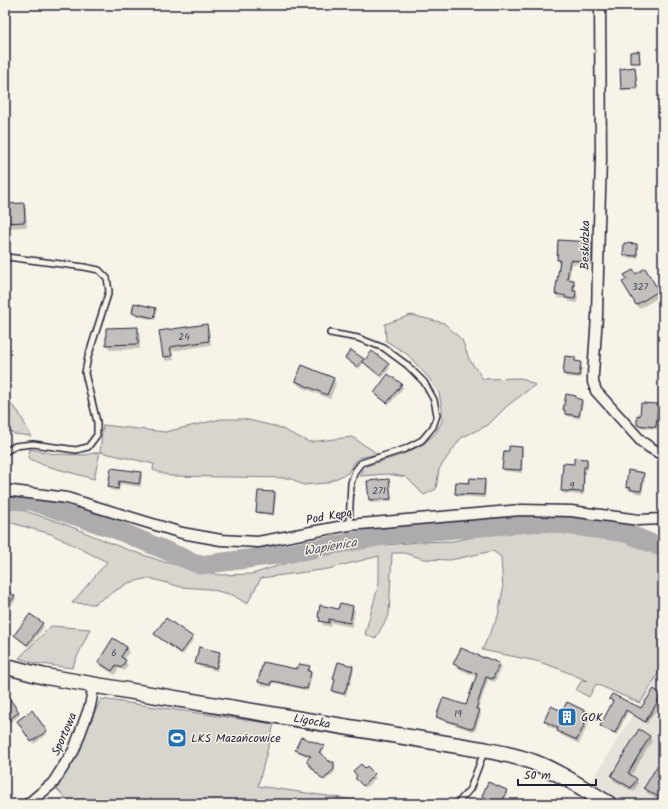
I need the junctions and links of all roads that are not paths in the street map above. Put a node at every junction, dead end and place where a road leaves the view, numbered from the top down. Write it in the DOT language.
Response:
graph roads {
  1 [pos="600,5"];
  2 [pos="7,257"];
  3 [pos="330,333"];
  4 [pos="5,452"];
  5 [pos="663,455"];
  6 [pos="5,490"];
  7 [pos="663,519"];
  8 [pos="349,525"];
  9 [pos="5,666"];
  10 [pos="94,685"];
  11 [pos="485,750"];
  12 [pos="28,804"];
  13 [pos="457,804"];
  14 [pos="610,804"];
  1 -- 5 [label="street, Beskidzka"];
  2 -- 4 [label="lane"];
  3 -- 8 [label="lane"];
  6 -- 8 [label="street, Pod Kępą"];
  7 -- 8 [label="street, Pod Kępą"];
  9 -- 10 [label="street, Ligocka"];
  10 -- 11 [label="street, Ligocka"];
  10 -- 12 [label="street, Sportowa"];
  11 -- 13 [label="lane"];
  11 -- 14 [label="street, Ligocka"];
}
